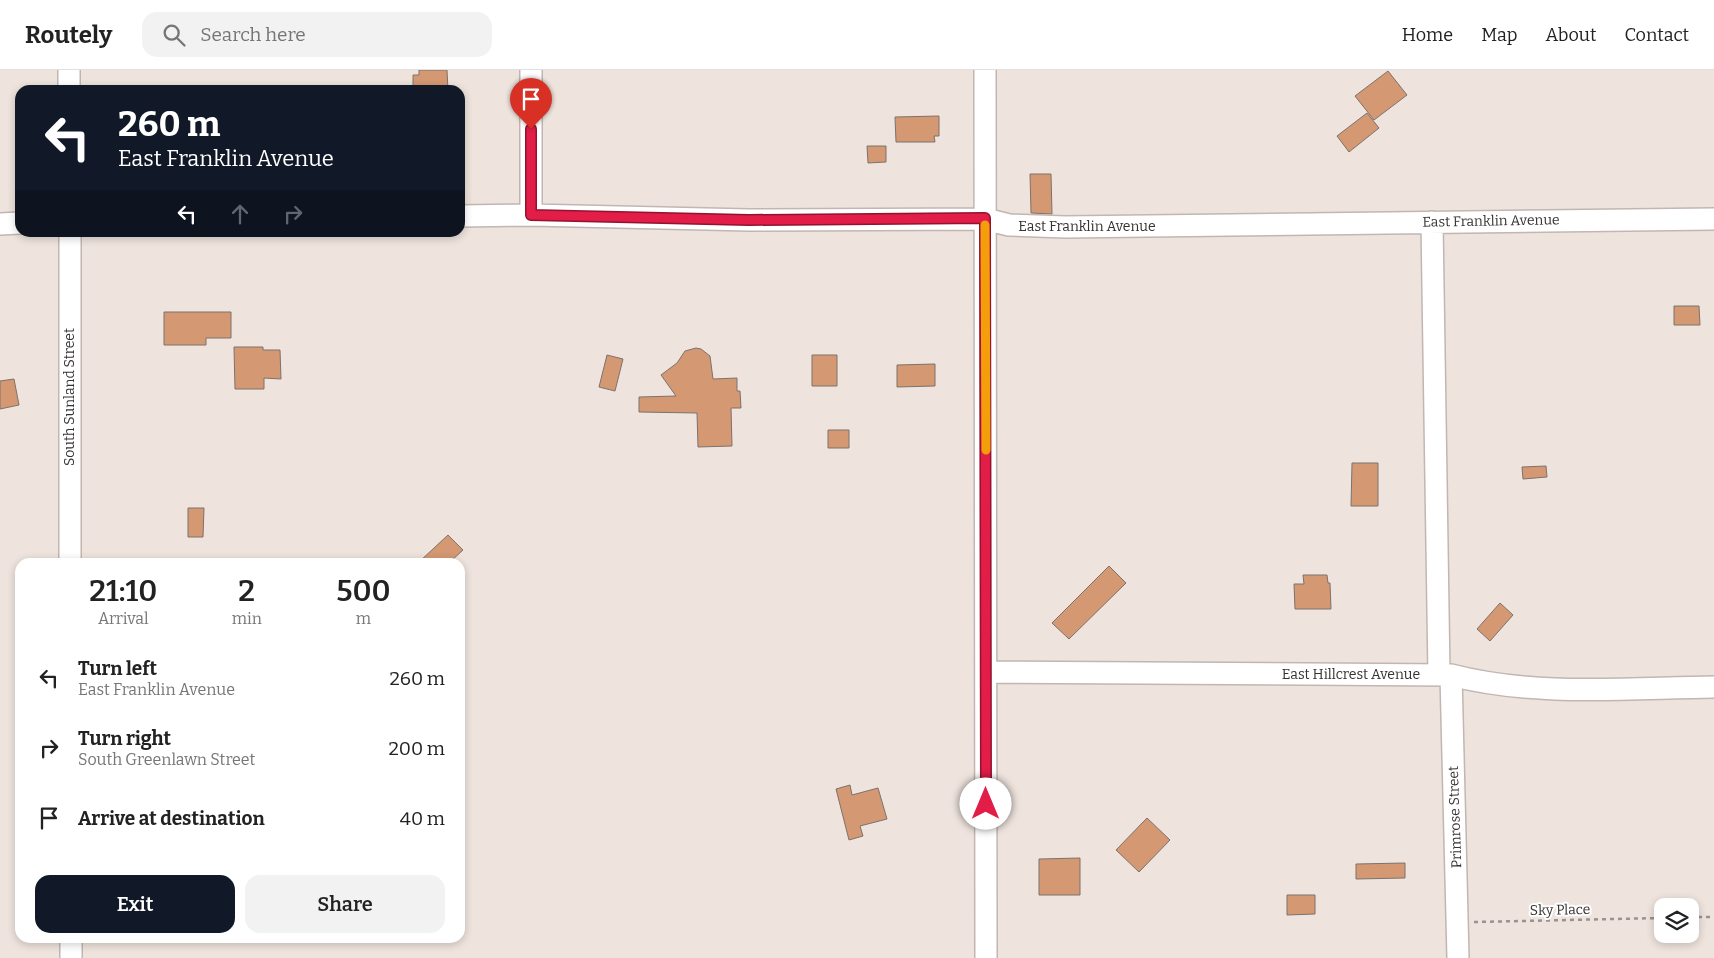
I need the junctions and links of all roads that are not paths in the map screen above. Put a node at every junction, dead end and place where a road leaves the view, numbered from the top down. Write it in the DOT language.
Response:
graph roads {
  1 [pos="69,70"];
  2 [pos="531,70"];
  3 [pos="985,70"];
  4 [pos="69,85"];
  5 [pos="531,215"];
  6 [pos="465,216"];
  7 [pos="985,218"];
  8 [pos="1714,219"];
  9 [pos="1432,222"];
  10 [pos="15,223"];
  11 [pos="0,224"];
  12 [pos="70,237"];
  13 [pos="70,558"];
  14 [pos="987,672"];
  15 [pos="1445,675"];
  16 [pos="1714,687"];
  17 [pos="71,943"];
  18 [pos="71,958"];
  19 [pos="986,958"];
  20 [pos="1458,958"];
  1 -- 4 [label="street"];
  2 -- 5 [label="street"];
  3 -- 7 [label="street"];
  5 -- 6 [label="street, East Franklin Avenue"];
  5 -- 7 [label="street, East Franklin Avenue"];
  7 -- 9 [label="street, East Franklin Avenue"];
  7 -- 14 [label="street"];
  8 -- 9 [label="street, East Franklin Avenue"];
  9 -- 15 [label="street, Primrose Street"];
  10 -- 11 [label="street"];
  12 -- 13 [label="street, South Sunland Street"];
  14 -- 15 [label="street, East Hillcrest Avenue"];
  14 -- 19 [label="street"];
  15 -- 16 [label="street, East Hillcrest Avenue"];
  15 -- 20 [label="street, Primrose Street"];
  17 -- 18 [label="street"];
}
